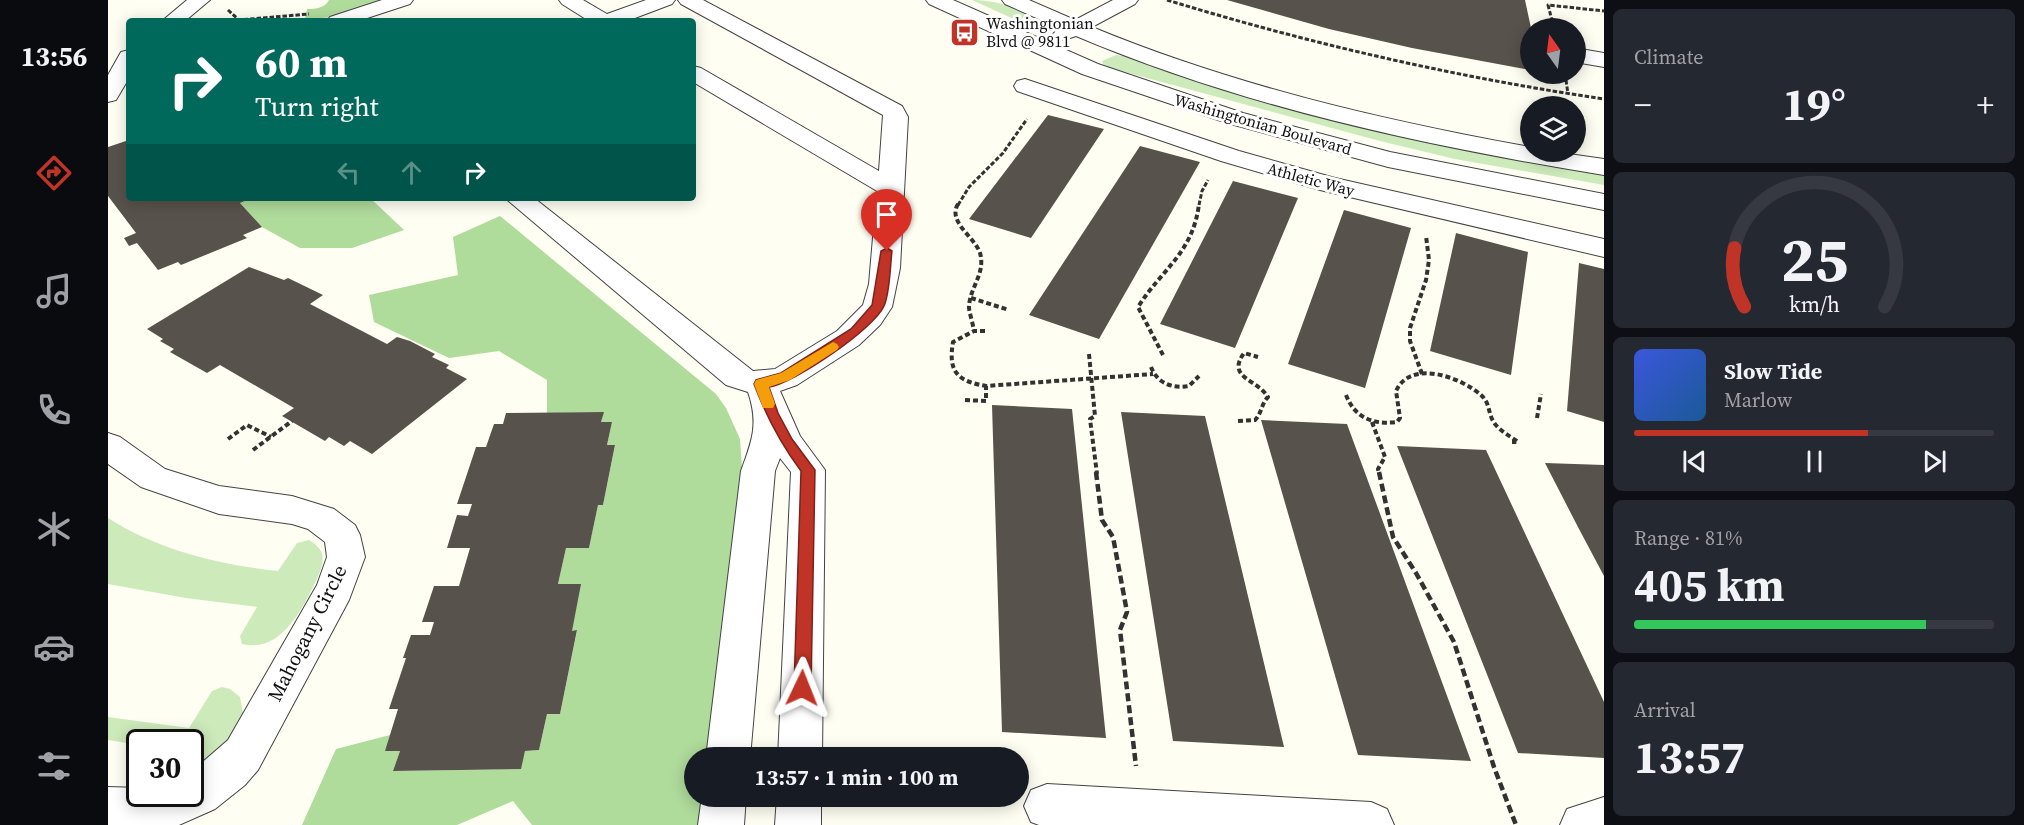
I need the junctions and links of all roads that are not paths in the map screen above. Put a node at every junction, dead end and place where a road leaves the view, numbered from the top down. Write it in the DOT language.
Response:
graph roads {
  1 [pos="200,0"];
  2 [pos="403,0"];
  3 [pos="569,0"];
  4 [pos="665,0"];
  5 [pos="687,0"];
  6 [pos="936,0"];
  7 [pos="1012,0"];
  8 [pos="1120,1"];
  9 [pos="176,18"];
  10 [pos="346,18"];
  11 [pos="601,18"];
  12 [pos="614,18"];
  13 [pos="1077,28"];
  14 [pos="1038,47"];
  15 [pos="1586,57"];
  16 [pos="1604,60"];
  17 [pos="126,62"];
  18 [pos="696,75"];
  19 [pos="1025,86"];
  20 [pos="108,95"];
  21 [pos="1604,167"];
  22 [pos="890,188"];
  23 [pos="522,201"];
  24 [pos="1604,202"];
  25 [pos="1604,248"];
  26 [pos="766,399"];
  27 [pos="108,446"];
  28 [pos="729,747"];
  29 [pos="800,747"];
  30 [pos="1047,806"];
  31 [pos="723,807"];
  32 [pos="799,807"];
  33 [pos="108,809"];
  34 [pos="1604,820"];
  35 [pos="721,825"];
  36 [pos="798,825"];
  37 [pos="1371,825"];
  38 [pos="1583,825"];
  1 -- 9 [label="street"];
  2 -- 10 [label="street"];
  3 -- 11 [label="street"];
  4 -- 12 [label="street"];
  5 -- 22 [label="street"];
  6 -- 14 [label="street, Washingtonian Boulevard"];
  7 -- 13 [label="street, Washingtonian Boulevard"];
  8 -- 13 [label="street"];
  13 -- 14 [label="street"];
  13 -- 21 [label="street, Washingtonian Boulevard"];
  14 -- 24 [label="street, Washingtonian Boulevard"];
  15 -- 16 [label="street"];
  17 -- 20 [label="street"];
  18 -- 22 [label="street"];
  19 -- 25 [label="street, Athletic Way"];
  22 -- 26 [label="street"];
  23 -- 26 [label="street"];
  26 -- 28 [label="street"];
  26 -- 29 [label="street"];
  27 -- 33 [label="street, Mahogany Circle"];
  30 -- 37 [label="street"];
  31 -- 35 [label="street"];
  32 -- 36 [label="street"];
  34 -- 38 [label="street"];
}
